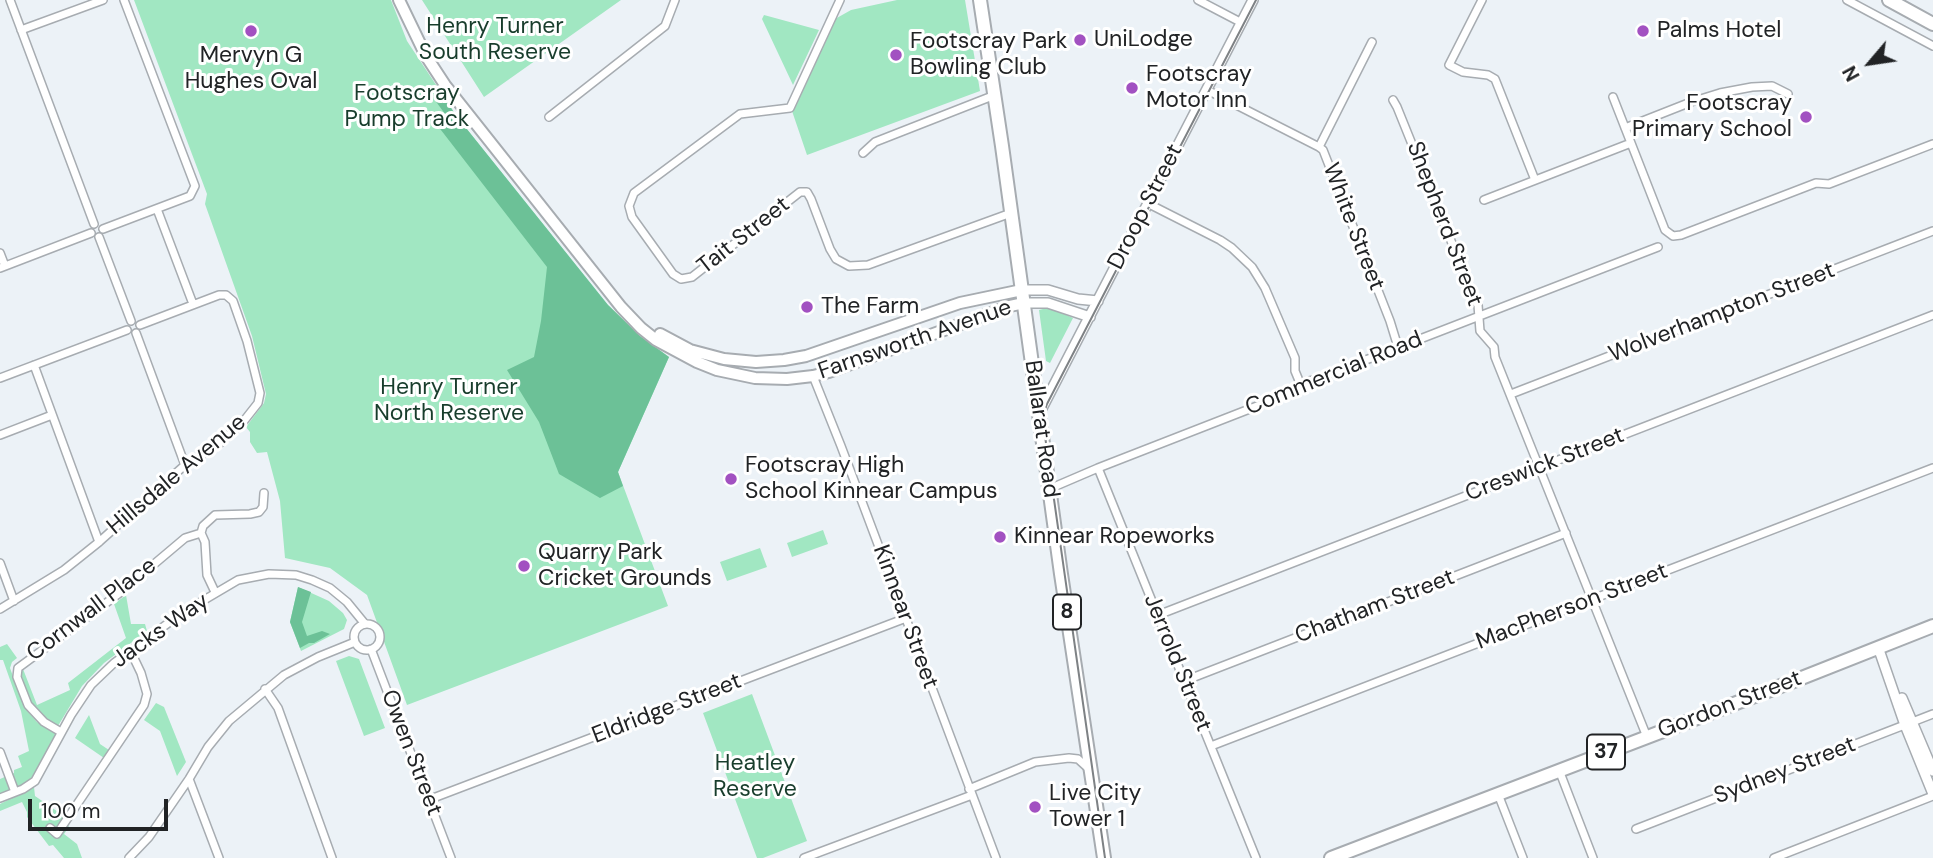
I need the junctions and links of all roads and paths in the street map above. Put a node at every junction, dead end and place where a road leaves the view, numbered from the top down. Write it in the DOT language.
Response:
graph roads {
  1 [pos="10,0"];
  2 [pos="103,0"];
  3 [pos="124,0"];
  4 [pos="399,0"];
  5 [pos="675,0"];
  6 [pos="840,0"];
  7 [pos="980,0"];
  8 [pos="1198,0"];
  9 [pos="1254,0"];
  10 [pos="1482,0"];
  11 [pos="1847,0"];
  12 [pos="1886,6"];
  13 [pos="1242,23"];
  14 [pos="1933,24"];
  15 [pos="21,30"];
  16 [pos="1372,42"];
  17 [pos="1932,45"];
  18 [pos="1207,90"];
  19 [pos="1788,94"];
  20 [pos="995,95"];
  21 [pos="1613,97"];
  22 [pos="1393,100"];
  23 [pos="549,117"];
  24 [pos="1625,128"];
  25 [pos="1631,143"];
  26 [pos="1933,144"];
  27 [pos="1318,147"];
  28 [pos="863,153"];
  29 [pos="1535,180"];
  30 [pos="1484,200"];
  31 [pos="1149,204"];
  32 [pos="157,209"];
  33 [pos="1011,213"];
  34 [pos="94,224"];
  35 [pos="103,229"];
  36 [pos="1933,231"];
  37 [pos="91,233"];
  38 [pos="99,237"];
  39 [pos="1658,247"];
  40 [pos="0,253"];
  41 [pos="2,267"];
  42 [pos="603,284"];
  43 [pos="1023,297"];
  44 [pos="1098,300"];
  45 [pos="193,304"];
  46 [pos="1933,315"];
  47 [pos="921,316"];
  48 [pos="1479,316"];
  49 [pos="1090,317"];
  50 [pos="131,321"];
  51 [pos="140,325"];
  52 [pos="881,330"];
  53 [pos="131,332"];
  54 [pos="928,336"];
  55 [pos="1398,347"];
  56 [pos="888,351"];
  57 [pos="806,356"];
  58 [pos="33,365"];
  59 [pos="1,374"];
  60 [pos="813,376"];
  61 [pos="1300,383"];
  62 [pos="1511,394"];
  63 [pos="1039,414"];
  64 [pos="52,415"];
  65 [pos="0,435"];
  66 [pos="185,465"];
  67 [pos="1539,467"];
  68 [pos="1098,468"];
  69 [pos="1933,468"];
  70 [pos="1049,489"];
  71 [pos="264,493"];
  72 [pos="201,533"];
  73 [pos="1566,533"];
  74 [pos="99,542"];
  75 [pos="0,563"];
  76 [pos="215,592"];
  77 [pos="1593,600"];
  78 [pos="15,601"];
  79 [pos="0,610"];
  80 [pos="1158,615"];
  81 [pos="906,618"];
  82 [pos="365,624"];
  83 [pos="1933,626"];
  84 [pos="355,642"];
  85 [pos="1878,647"];
  86 [pos="372,649"];
  87 [pos="130,650"];
  88 [pos="1184,681"];
  89 [pos="265,689"];
  90 [pos="1933,714"];
  91 [pos="1909,723"];
  92 [pos="61,732"];
  93 [pos="1647,737"];
  94 [pos="1086,742"];
  95 [pos="1211,747"];
  96 [pos="0,752"];
  97 [pos="1069,758"];
  98 [pos="1559,770"];
  99 [pos="1090,771"];
  100 [pos="1933,771"];
  101 [pos="189,779"];
  102 [pos="15,792"];
  103 [pos="971,792"];
  104 [pos="1498,794"];
  105 [pos="1933,795"];
  106 [pos="1,797"];
  107 [pos="428,800"];
  108 [pos="50,828"];
  109 [pos="1636,829"];
  110 [pos="129,858"];
  111 [pos="219,858"];
  112 [pos="332,858"];
  113 [pos="451,858"];
  114 [pos="804,858"];
  115 [pos="996,858"];
  116 [pos="1104,858"];
  117 [pos="1256,858"];
  118 [pos="1331,858"];
  119 [pos="1523,858"];
  120 [pos="1593,858"];
  121 [pos="1774,858"];
  1 -- 15 [label="street"];
  2 -- 15 [label="street"];
  3 -- 32 [label="street"];
  4 -- 42 [label="main road, Farnsworth Avenue"];
  5 -- 23 [label="street"];
  6 -- 33 [label="street, Tait Street"];
  7 -- 20 [label="main road, Ballarat Road / 8"];
  8 -- 13 [label="street"];
  9 -- 13 [label="street, Droop Street"];
  10 -- 29 [label="street"];
  11 -- 12 [label="street"];
  12 -- 14 [label="main road"];
  12 -- 17 [label="street"];
  13 -- 18 [label="street, Droop Street"];
  15 -- 34 [label="street"];
  16 -- 27 [label="street"];
  18 -- 27 [label="street, White Street"];
  18 -- 31 [label="street, Droop Street"];
  19 -- 24 [label="street"];
  20 -- 28 [label="street"];
  20 -- 33 [label="main road, Ballarat Road / 8"];
  21 -- 24 [label="street"];
  22 -- 48 [label="street, Shepherd Street"];
  24 -- 25 [label="street"];
  25 -- 26 [label="street"];
  25 -- 29 [label="street"];
  27 -- 55 [label="street, White Street"];
  29 -- 30 [label="street"];
  31 -- 44 [label="street, Droop Street"];
  31 -- 61 [label="street"];
  32 -- 35 [label="street"];
  32 -- 45 [label="street"];
  33 -- 43 [label="main road, Ballarat Road / 8"];
  34 -- 35 [label="street"];
  34 -- 37 [label="street"];
  35 -- 38 [label="street"];
  36 -- 62 [label="street, Wolverhampton Street"];
  37 -- 38 [label="street"];
  37 -- 41 [label="street"];
  38 -- 50 [label="street"];
  39 -- 48 [label="street, Commercial Road"];
  40 -- 41 [label="street"];
  42 -- 57 [label="main road, Farnsworth Avenue"];
  42 -- 60 [label="main road, Farnsworth Avenue"];
  43 -- 44 [label="street, Farnsworth Avenue"];
  43 -- 47 [label="main road, Farnsworth Avenue"];
  43 -- 49 [label="street, Farnsworth Avenue"];
  43 -- 54 [label="main road, Farnsworth Avenue"];
  43 -- 63 [label="main road, Ballarat Road / 8"];
  44 -- 49 [label="street, Droop Street"];
  45 -- 51 [label="street"];
  45 -- 66 [label="street, Hillsdale Avenue"];
  46 -- 67 [label="street, Creswick Street"];
  47 -- 52 [label="main road, Farnsworth Avenue"];
  47 -- 54 [label="main road"];
  48 -- 55 [label="street, Commercial Road"];
  48 -- 62 [label="street, Shepherd Street"];
  49 -- 63 [label="street, Droop Street"];
  50 -- 51 [label="street"];
  50 -- 53 [label="street"];
  51 -- 53 [label="street"];
  52 -- 56 [label="main road"];
  52 -- 57 [label="main road, Farnsworth Avenue"];
  53 -- 58 [label="street"];
  53 -- 66 [label="street"];
  54 -- 56 [label="main road, Farnsworth Avenue"];
  55 -- 61 [label="street, Commercial Road"];
  56 -- 60 [label="main road, Farnsworth Avenue"];
  57 -- 60 [label="main road"];
  58 -- 59 [label="street"];
  58 -- 64 [label="street"];
  60 -- 81 [label="street, Kinnear Street"];
  61 -- 68 [label="street, Commercial Road"];
  62 -- 67 [label="street, Shepherd Street"];
  63 -- 70 [label="main road, Ballarat Road / 8"];
  64 -- 65 [label="street"];
  64 -- 74 [label="street"];
  66 -- 74 [label="street, Hillsdale Avenue"];
  67 -- 73 [label="street, Shepherd Street"];
  67 -- 80 [label="street, Creswick Street"];
  68 -- 70 [label="street, Commercial Road"];
  68 -- 80 [label="street, Jerrold Street"];
  69 -- 77 [label="street, MacPherson Street"];
  70 -- 94 [label="main road, Ballarat Road / 8"];
  71 -- 72 [label="street, Cornwall Place"];
  72 -- 76 [label="street"];
  72 -- 92 [label="street, Cornwall Place"];
  73 -- 77 [label="street, Shepherd Street"];
  73 -- 88 [label="street, Chatham Street"];
  74 -- 78 [label="street, Hillsdale Avenue"];
  75 -- 78 [label="street"];
  76 -- 82 [label="street, Jacks Way"];
  76 -- 87 [label="street, Jacks Way"];
  77 -- 93 [label="street, Shepherd Street"];
  77 -- 95 [label="street, MacPherson Street"];
  78 -- 79 [label="street, Hillsdale Avenue"];
  80 -- 88 [label="street, Jerrold Street"];
  81 -- 103 [label="street, Kinnear Street"];
  81 -- 107 [label="street, Eldridge Street"];
  82 -- 84 [label="street"];
  82 -- 86 [label="street"];
  83 -- 85 [label="main road, Gordon Street / 37"];
  84 -- 86 [label="street"];
  84 -- 89 [label="street"];
  85 -- 91 [label="street"];
  85 -- 93 [label="main road, Gordon Street / 37"];
  86 -- 107 [label="street, Owen Street"];
  87 -- 92 [label="street, Jacks Way"];
  87 -- 108 [label="street"];
  88 -- 95 [label="street, Jerrold Street"];
  89 -- 101 [label="street"];
  89 -- 112 [label="street"];
  90 -- 91 [label="street, Sydney Street"];
  91 -- 100 [label="street"];
  91 -- 105 [label="street"];
  91 -- 109 [label="street, Sydney Street"];
  92 -- 102 [label="street, Jacks Way"];
  93 -- 98 [label="main road, Gordon Street / 37"];
  94 -- 97 [label="street"];
  94 -- 99 [label="main road, Ballarat Road / 8"];
  95 -- 117 [label="street, Jerrold Street"];
  96 -- 102 [label="street"];
  97 -- 99 [label="street"];
  97 -- 103 [label="street"];
  98 -- 104 [label="main road, Gordon Street / 37"];
  98 -- 120 [label="street"];
  99 -- 116 [label="main road, Ballarat Road / 8"];
  101 -- 110 [label="street"];
  101 -- 111 [label="street"];
  102 -- 106 [label="street, Jacks Way"];
  103 -- 114 [label="street"];
  103 -- 115 [label="street, Kinnear Street"];
  104 -- 118 [label="main road, Gordon Street / 37"];
  104 -- 119 [label="street"];
  105 -- 121 [label="street"];
  107 -- 113 [label="street, Owen Street"];
}
